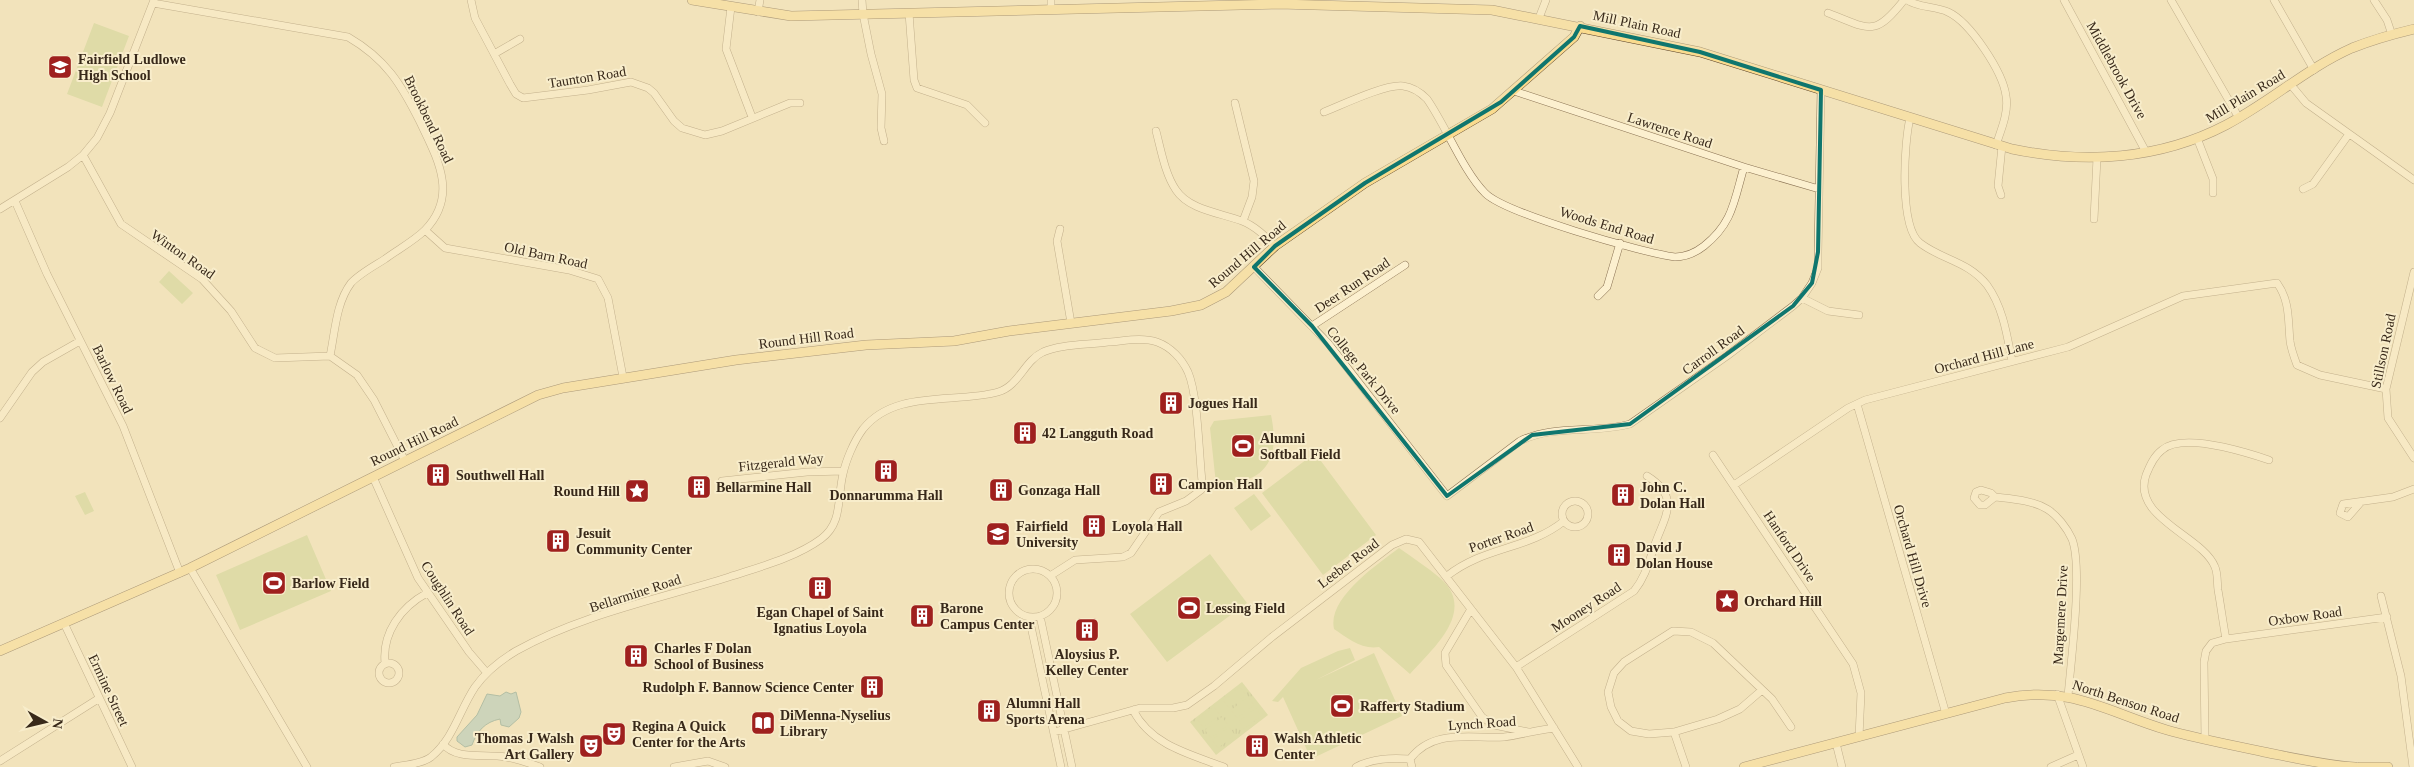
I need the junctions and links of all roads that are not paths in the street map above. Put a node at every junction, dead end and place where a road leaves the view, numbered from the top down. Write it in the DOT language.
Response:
graph roads {
  1 [pos="471,0"];
  2 [pos="692,0"];
  3 [pos="760,0"];
  4 [pos="862,0"];
  5 [pos="1546,0"];
  6 [pos="1906,0"];
  7 [pos="2064,0"];
  8 [pos="2171,0"];
  9 [pos="2274,0"];
  10 [pos="2374,0"];
  11 [pos="153,2"];
  12 [pos="1279,2"];
  13 [pos="1191,3"];
  14 [pos="1051,4"];
  15 [pos="731,7"];
  16 [pos="758,12"];
  17 [pos="909,13"];
  18 [pos="1828,13"];
  19 [pos="862,14"];
  20 [pos="1540,18"];
  21 [pos="1580,26"];
  22 [pos="2414,29"];
  23 [pos="2392,35"];
  24 [pos="520,39"];
  25 [pos="494,54"];
  26 [pos="2314,70"];
  27 [pos="2291,85"];
  28 [pos="1821,90"];
  29 [pos="1514,92"];
  30 [pos="800,103"];
  31 [pos="1235,103"];
  32 [pos="1324,112"];
  33 [pos="752,117"];
  34 [pos="1910,118"];
  35 [pos="2239,118"];
  36 [pos="985,123"];
  37 [pos="1156,131"];
  38 [pos="1448,133"];
  39 [pos="2349,134"];
  40 [pos="2197,138"];
  41 [pos="884,141"];
  42 [pos="1999,146"];
  43 [pos="2146,152"];
  44 [pos="83,155"];
  45 [pos="2097,158"];
  46 [pos="1744,167"];
  47 [pos="2414,180"];
  48 [pos="1818,189"];
  49 [pos="2303,189"];
  50 [pos="2213,192"];
  51 [pos="2001,195"];
  52 [pos="15,201"];
  53 [pos="0,209"];
  54 [pos="2094,219"];
  55 [pos="1243,221"];
  56 [pos="1060,228"];
  57 [pos="425,230"];
  58 [pos="1620,243"];
  59 [pos="1275,246"];
  60 [pos="1405,265"];
  61 [pos="1254,267"];
  62 [pos="2414,272"];
  63 [pos="1598,296"];
  64 [pos="1802,298"];
  65 [pos="1859,315"];
  66 [pos="1071,322"];
  67 [pos="1312,326"];
  68 [pos="80,341"];
  69 [pos="330,356"];
  70 [pos="2012,361"];
  71 [pos="623,377"];
  72 [pos="2386,389"];
  73 [pos="1856,404"];
  74 [pos="0,418"];
  75 [pos="1713,455"];
  76 [pos="2414,458"];
  77 [pos="2269,460"];
  78 [pos="405,461"];
  79 [pos="843,471"];
  80 [pos="373,476"];
  81 [pos="1647,476"];
  82 [pos="722,481"];
  83 [pos="1734,485"];
  84 [pos="2414,489"];
  85 [pos="1447,496"];
  86 [pos="1995,497"];
  87 [pos="2361,502"];
  88 [pos="1564,521"];
  89 [pos="190,568"];
  90 [pos="180,573"];
  91 [pos="1050,576"];
  92 [pos="1447,576"];
  93 [pos="427,593"];
  94 [pos="2381,596"];
  95 [pos="1471,609"];
  96 [pos="1040,616"];
  97 [pos="1029,617"];
  98 [pos="2387,617"];
  99 [pos="64,623"];
  100 [pos="2226,639"];
  101 [pos="0,651"];
  102 [pos="385,663"];
  103 [pos="1516,667"];
  104 [pos="487,674"];
  105 [pos="1762,690"];
  106 [pos="2057,694"];
  107 [pos="2068,696"];
  108 [pos="98,699"];
  109 [pos="1133,710"];
  110 [pos="1946,714"];
  111 [pos="1791,727"];
  112 [pos="1554,728"];
  113 [pos="1064,729"];
  114 [pos="1054,732"];
  115 [pos="1528,732"];
  116 [pos="1674,732"];
  117 [pos="1859,737"];
  118 [pos="2205,740"];
  119 [pos="1836,743"];
  120 [pos="442,744"];
  121 [pos="2078,755"];
  122 [pos="0,761"];
  123 [pos="1411,763"];
  124 [pos="132,767"];
  125 [pos="306,767"];
  126 [pos="394,767"];
  127 [pos="540,767"];
  128 [pos="674,767"];
  129 [pos="725,767"];
  130 [pos="1061,767"];
  131 [pos="1072,767"];
  132 [pos="1224,767"];
  133 [pos="1356,767"];
  134 [pos="1578,767"];
  135 [pos="1686,767"];
  136 [pos="1744,767"];
  137 [pos="1842,767"];
  138 [pos="2051,767"];
  139 [pos="2083,767"];
  140 [pos="2355,767"];
  141 [pos="2360,767"];
  142 [pos="2388,767"];
  143 [pos="2412,767"];
  1 -- 25 [label="street, Taunton Road"];
  2 -- 15 [label="main road, Mill Plain Road"];
  3 -- 16 [label="street"];
  4 -- 19 [label="street"];
  5 -- 20 [label="street"];
  6 -- 18 [label="street"];
  6 -- 42 [label="street"];
  7 -- 43 [label="street, Middlebrook Drive"];
  8 -- 35 [label="street"];
  9 -- 26 [label="street"];
  10 -- 23 [label="street"];
  11 -- 44 [label="street"];
  11 -- 57 [label="street, Brookbend Road"];
  12 -- 13 [label="main road, Mill Plain Road"];
  12 -- 20 [label="main road, Mill Plain Road"];
  13 -- 14 [label="main road, Mill Plain Road"];
  14 -- 17 [label="main road, Mill Plain Road"];
  15 -- 16 [label="main road, Mill Plain Road"];
  15 -- 33 [label="street"];
  16 -- 19 [label="main road, Mill Plain Road"];
  17 -- 19 [label="main road, Mill Plain Road"];
  17 -- 36 [label="street"];
  19 -- 41 [label="street"];
  20 -- 21 [label="main road, Mill Plain Road"];
  21 -- 28 [label="main road, Mill Plain Road"];
  21 -- 29 [label="main road, Round Hill Road"];
  22 -- 23 [label="main road, Mill Plain Road"];
  23 -- 26 [label="main road, Mill Plain Road"];
  24 -- 25 [label="street"];
  25 -- 33 [label="street, Taunton Road"];
  26 -- 27 [label="main road, Mill Plain Road"];
  27 -- 35 [label="main road, Mill Plain Road"];
  27 -- 39 [label="street"];
  28 -- 34 [label="main road, Mill Plain Road"];
  28 -- 48 [label="street, Carroll Road"];
  29 -- 38 [label="main road, Round Hill Road"];
  29 -- 46 [label="street, Lawrence Road"];
  30 -- 33 [label="street, Taunton Road"];
  31 -- 55 [label="street"];
  32 -- 38 [label="street, Woods End Road"];
  34 -- 42 [label="main road, Mill Plain Road"];
  34 -- 70 [label="street"];
  35 -- 40 [label="main road, Mill Plain Road"];
  37 -- 55 [label="street"];
  38 -- 58 [label="street, Woods End Road"];
  38 -- 59 [label="main road, Round Hill Road"];
  39 -- 47 [label="street"];
  39 -- 49 [label="street"];
  40 -- 43 [label="main road, Mill Plain Road"];
  40 -- 50 [label="street"];
  42 -- 45 [label="main road, Mill Plain Road"];
  42 -- 51 [label="street"];
  43 -- 45 [label="main road, Mill Plain Road"];
  44 -- 52 [label="street"];
  44 -- 69 [label="street, Winton Road"];
  45 -- 54 [label="street"];
  46 -- 48 [label="street, Lawrence Road"];
  46 -- 58 [label="street, Woods End Road"];
  48 -- 64 [label="street, Carroll Road"];
  52 -- 53 [label="street"];
  52 -- 68 [label="street, Barlow Road"];
  55 -- 59 [label="street"];
  56 -- 66 [label="street"];
  57 -- 69 [label="street, Brookbend Road"];
  57 -- 71 [label="street, Old Barn Road"];
  58 -- 63 [label="street"];
  59 -- 61 [label="main road, Round Hill Road"];
  60 -- 67 [label="street, Deer Run Road"];
  61 -- 66 [label="main road, Round Hill Road"];
  61 -- 67 [label="street, College Park Drive"];
  62 -- 72 [label="street, Stillson Road"];
  64 -- 65 [label="street"];
  64 -- 85 [label="street, Carroll Road"];
  66 -- 71 [label="main road, Round Hill Road"];
  67 -- 85 [label="street, College Park Drive"];
  68 -- 74 [label="street"];
  68 -- 90 [label="street, Barlow Road"];
  69 -- 78 [label="street"];
  70 -- 72 [label="street, Orchard Hill Lane"];
  70 -- 73 [label="street, Orchard Hill Lane"];
  71 -- 78 [label="main road, Round Hill Road"];
  72 -- 76 [label="street, Stillson Road"];
  73 -- 83 [label="street, Orchard Hill Lane"];
  73 -- 110 [label="street, Orchard Hill Drive"];
  75 -- 83 [label="street, Hanford Drive"];
  77 -- 100 [label="street"];
  78 -- 80 [label="main road, Round Hill Road"];
  79 -- 82 [label="street, Fitzgerald Way"];
  79 -- 91 [label="street, Bellarmine Road"];
  79 -- 104 [label="street, Bellarmine Road"];
  80 -- 89 [label="main road, Round Hill Road"];
  80 -- 93 [label="street, Coughlin Road"];
  81 -- 103 [label="street, Mooney Road"];
  83 -- 117 [label="street, Hanford Drive"];
  84 -- 87 [label="street"];
  86 -- 107 [label="street, Margemere Drive"];
  88 -- 92 [label="street, Porter Road"];
  89 -- 90 [label="main road, Round Hill Road"];
  89 -- 125 [label="street"];
  90 -- 99 [label="main road, Round Hill Road"];
  91 -- 96 [label="street"];
  91 -- 97 [label="street"];
  92 -- 95 [label="street, Leeber Road"];
  92 -- 109 [label="street, Leeber Road"];
  93 -- 102 [label="street"];
  93 -- 104 [label="street, Coughlin Road"];
  94 -- 98 [label="street"];
  95 -- 103 [label="street, Leeber Road"];
  95 -- 115 [label="street, Lynch Road"];
  96 -- 97 [label="street"];
  96 -- 113 [label="street"];
  97 -- 114 [label="street"];
  98 -- 100 [label="street, Oxbow Road"];
  98 -- 143 [label="street"];
  99 -- 101 [label="main road, Round Hill Road"];
  99 -- 108 [label="street, Ermine Street"];
  100 -- 118 [label="street"];
  103 -- 112 [label="street, Leeber Road"];
  104 -- 120 [label="street, Bellarmine Road"];
  105 -- 111 [label="street"];
  105 -- 116 [label="street"];
  105 -- 116 [label="street"];
  106 -- 107 [label="main road, North Benson Road"];
  106 -- 110 [label="main road, North Benson Road"];
  106 -- 121 [label="street"];
  107 -- 118 [label="main road, North Benson Road"];
  108 -- 122 [label="street"];
  108 -- 124 [label="street, Ermine Street"];
  109 -- 113 [label="street, Leeber Road"];
  109 -- 132 [label="street"];
  110 -- 117 [label="main road, North Benson Road"];
  112 -- 115 [label="street, Lynch Road"];
  112 -- 134 [label="street, Leeber Road"];
  113 -- 114 [label="street, Leeber Road"];
  113 -- 131 [label="street"];
  114 -- 130 [label="street"];
  115 -- 123 [label="street, Lynch Road"];
  116 -- 135 [label="street"];
  117 -- 119 [label="main road, North Benson Road"];
  118 -- 140 [label="main road, North Benson Road"];
  119 -- 136 [label="main road, North Benson Road"];
  119 -- 137 [label="street"];
  120 -- 126 [label="street, Bellarmine Road"];
  120 -- 127 [label="street"];
  121 -- 138 [label="street"];
  121 -- 139 [label="street"];
  123 -- 133 [label="street, Lynch Road"];
  128 -- 129 [label="street"];
  141 -- 142 [label="main road"];
}
